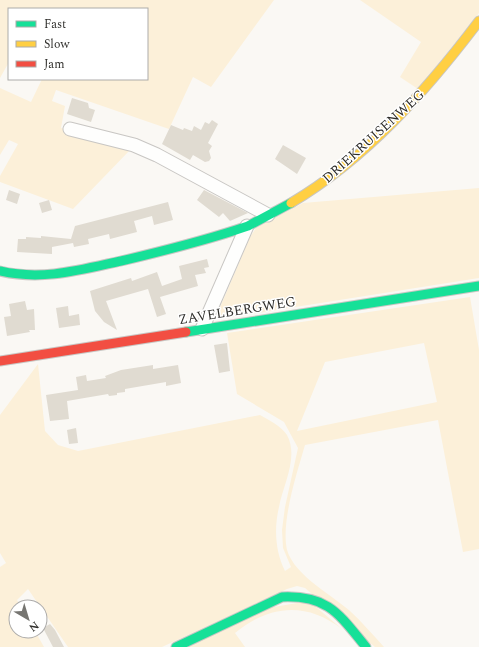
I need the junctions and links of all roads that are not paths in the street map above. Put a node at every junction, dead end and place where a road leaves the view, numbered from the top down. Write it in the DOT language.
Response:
graph roads {
  1 [pos="479,21"];
  2 [pos="70,128"];
  3 [pos="268,215"];
  4 [pos="247,226"];
  5 [pos="0,271"];
  6 [pos="479,286"];
  7 [pos="202,329"];
  8 [pos="0,361"];
  9 [pos="176,647"];
  10 [pos="366,647"];
  1 -- 3 [label="street, DRIEKRUISENWEG"];
  2 -- 3 [label="street"];
  3 -- 4 [label="street, DRIEKRUISENWEG"];
  4 -- 5 [label="street, DRIEKRUISENWEG"];
  4 -- 7 [label="street"];
  6 -- 7 [label="street, ZAVELBERGWEG"];
  7 -- 8 [label="street, ZAVELBERGWEG"];
  9 -- 10 [label="street"];
}
